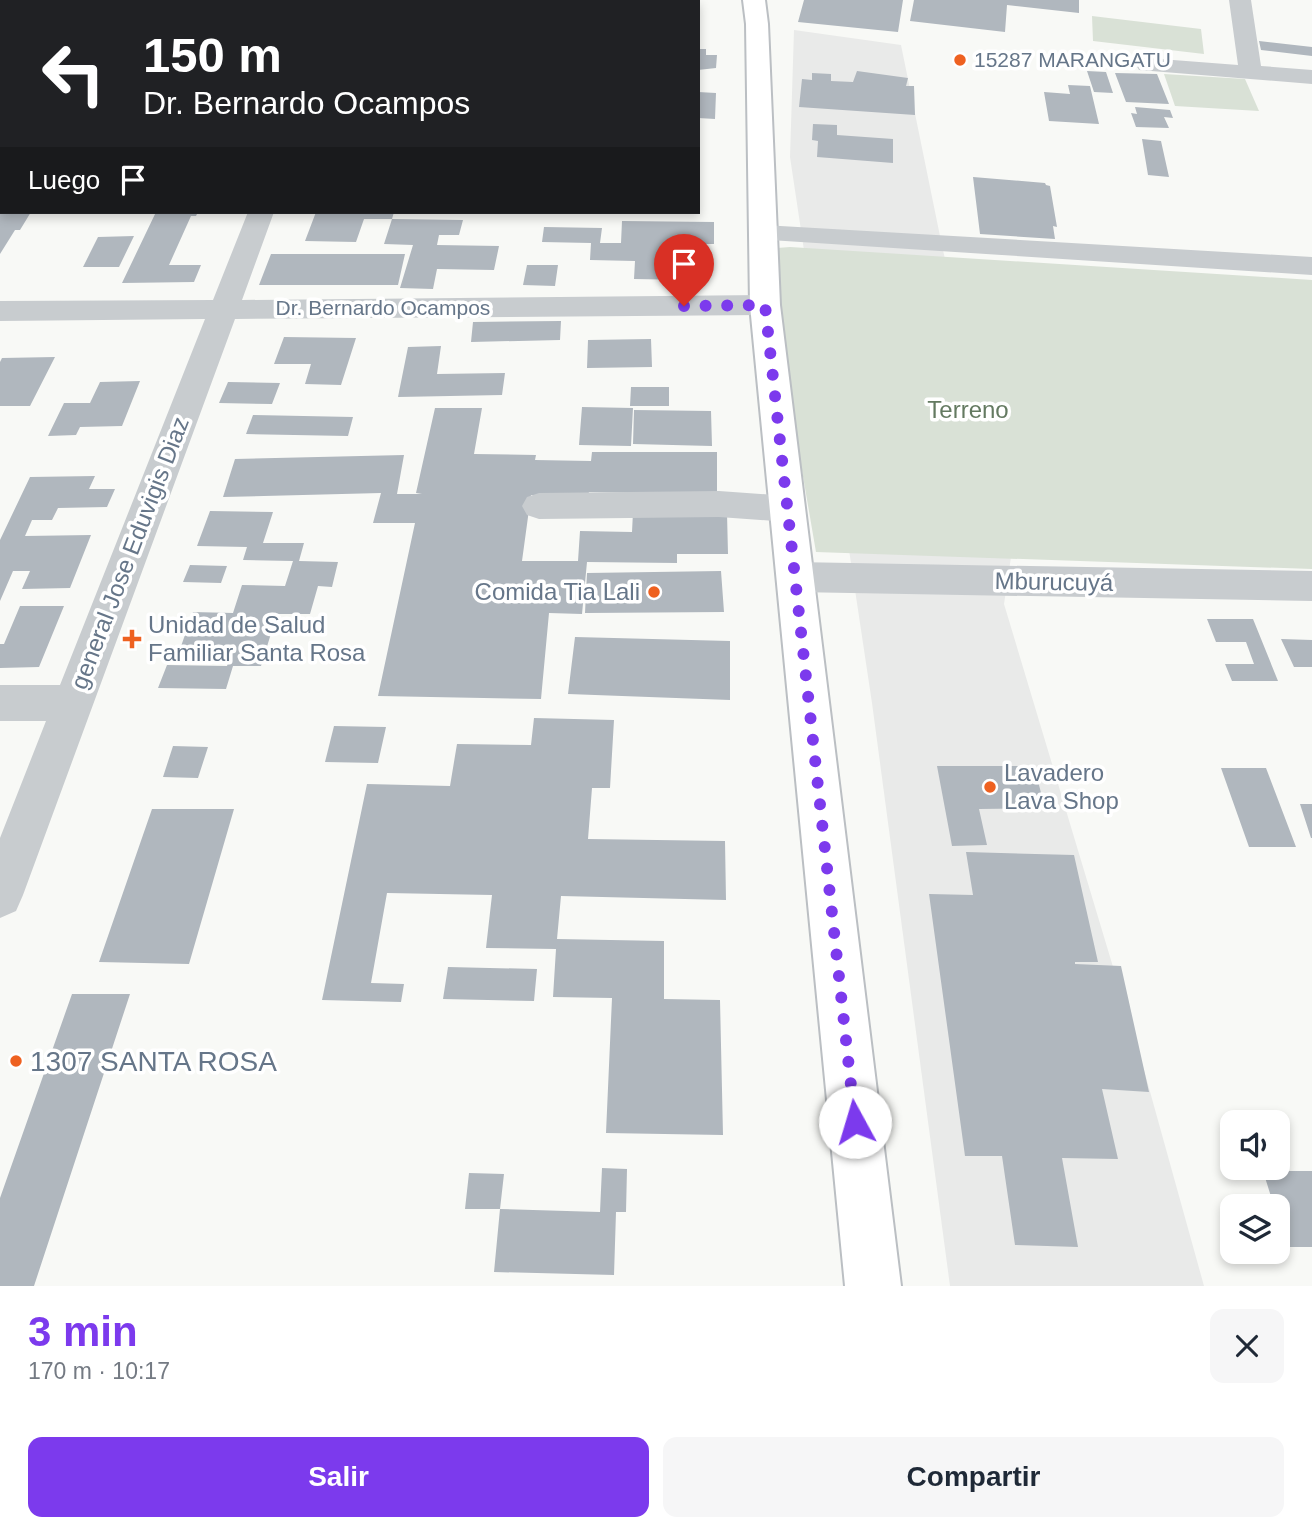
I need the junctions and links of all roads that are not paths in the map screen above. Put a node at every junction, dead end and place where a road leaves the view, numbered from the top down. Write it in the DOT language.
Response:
graph roads {
  1 [pos="754,0"];
  2 [pos="1240,0"];
  3 [pos="1147,65"];
  4 [pos="1250,71"];
  5 [pos="1312,77"];
  6 [pos="260,214"];
  7 [pos="763,233"];
  8 [pos="1312,266"];
  9 [pos="765,305"];
  10 [pos="224,309"];
  11 [pos="0,311"];
  12 [pos="539,506"];
  13 [pos="788,509"];
  14 [pos="795,577"];
  15 [pos="1312,586"];
  16 [pos="74,702"];
  17 [pos="0,703"];
  18 [pos="0,895"];
  19 [pos="873,1286"];
  1 -- 7 [label="main road"];
  2 -- 4 [label="street"];
  3 -- 4 [label="street"];
  4 -- 5 [label="street"];
  6 -- 10 [label="street, general Jose Eduvigis Diaz"];
  7 -- 8 [label="street"];
  7 -- 9 [label="main road"];
  9 -- 10 [label="street, Dr. Bernardo Ocampos"];
  9 -- 13 [label="main road"];
  10 -- 11 [label="street, Dr. Bernardo Ocampos"];
  10 -- 16 [label="street, general Jose Eduvigis Diaz"];
  12 -- 13 [label="street"];
  13 -- 14 [label="main road"];
  14 -- 15 [label="street, Mburucuyá"];
  14 -- 19 [label="main road"];
  16 -- 17 [label="street"];
  16 -- 18 [label="street, general Jose Eduvigis Diaz"];
}
